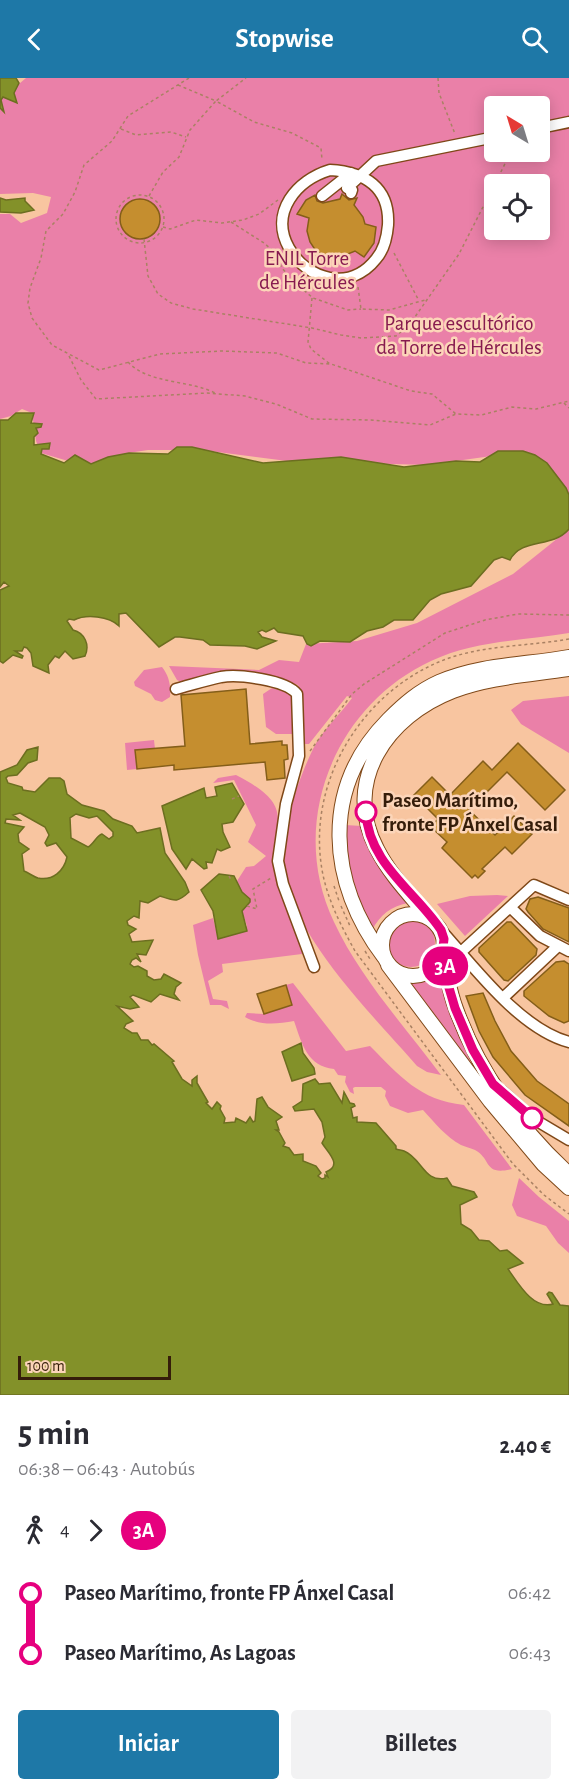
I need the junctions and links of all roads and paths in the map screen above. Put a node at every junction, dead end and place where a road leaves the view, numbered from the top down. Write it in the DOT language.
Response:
graph roads {
  1 [pos="189,78"];
  2 [pos="246,78"];
  3 [pos="438,78"];
  4 [pos="177,85"];
  5 [pos="216,101"];
  6 [pos="569,122"];
  7 [pos="550,126"];
  8 [pos="120,128"];
  9 [pos="187,138"];
  10 [pos="484,139"];
  11 [pos="459,144"];
  12 [pos="322,160"];
  13 [pos="356,174"];
  14 [pos="149,196"];
  15 [pos="291,196"];
  16 [pos="231,222"];
  17 [pos="163,227"];
  18 [pos="385,243"];
  19 [pos="358,274"];
  20 [pos="312,298"];
  21 [pos="418,300"];
  22 [pos="426,300"];
  23 [pos="361,309"];
  24 [pos="69,356"];
  25 [pos="127,362"];
  26 [pos="331,364"];
  27 [pos="216,393"];
  28 [pos="569,401"];
  29 [pos="563,402"];
  30 [pos="569,408"];
  31 [pos="456,414"];
  32 [pos="569,615"];
  33 [pos="569,657"];
  34 [pos="569,669"];
  35 [pos="176,689"];
  36 [pos="309,753"];
  37 [pos="239,796"];
  38 [pos="232,799"];
  39 [pos="229,876"];
  40 [pos="333,878"];
  41 [pos="231,880"];
  42 [pos="261,883"];
  43 [pos="569,900"];
  44 [pos="247,906"];
  45 [pos="510,907"];
  46 [pos="429,918"];
  47 [pos="351,928"];
  48 [pos="441,930"];
  49 [pos="558,945"];
  50 [pos="362,947"];
  51 [pos="569,951"];
  52 [pos="461,952"];
  53 [pos="441,960"];
  54 [pos="382,962"];
  55 [pos="314,967"];
  56 [pos="504,997"];
  57 [pos="568,1038"];
  58 [pos="493,1084"];
  59 [pos="569,1140"];
  60 [pos="569,1174"];
  61 [pos="569,1188"];
  1 -- 4 [label="path"];
  2 -- 5 [label="path"];
  3 -- 11 [label="path"];
  4 -- 5 [label="path"];
  4 -- 8 [label="path"];
  5 -- 9 [label="path"];
  5 -- 12 [label="path"];
  6 -- 7 [label="street"];
  8 -- 9 [label="path"];
  8 -- 24 [label="path"];
  9 -- 14 [label="path"];
  10 -- 11 [label="street"];
  11 -- 13 [label="street"];
  13 -- 13 [label="street"];
  13 -- 15 [label="street"];
  13 -- 18 [label="street"];
  14 -- 17 [label="path"];
  14 -- 17 [label="path"];
  15 -- 16 [label="path"];
  15 -- 19 [label="street"];
  16 -- 17 [label="path"];
  16 -- 20 [label="path"];
  18 -- 19 [label="street"];
  18 -- 21 [label="path"];
  19 -- 23 [label="path"];
  20 -- 23 [label="path"];
  20 -- 26 [label="path"];
  21 -- 22 [label="path"];
  21 -- 23 [label="path"];
  24 -- 25 [label="path"];
  24 -- 27 [label="path"];
  25 -- 26 [label="path"];
  25 -- 27 [label="path"];
  26 -- 31 [label="path"];
  27 -- 31 [label="path"];
  28 -- 29 [label="path"];
  29 -- 30 [label="path"];
  29 -- 31 [label="path"];
  32 -- 36 [label="path"];
  33 -- 54 [label="main road"];
  34 -- 46 [label="main road"];
  35 -- 55 [label="street"];
  37 -- 38 [label="path"];
  39 -- 41 [label="path"];
  40 -- 47 [label="path"];
  42 -- 44 [label="path"];
  43 -- 45 [label="street"];
  45 -- 49 [label="street"];
  45 -- 52 [label="street"];
  46 -- 48 [label="main road"];
  46 -- 54 [label="main road"];
  48 -- 52 [label="street"];
  48 -- 53 [label="main road"];
  49 -- 51 [label="street"];
  49 -- 56 [label="street"];
  50 -- 54 [label="path"];
  52 -- 53 [label="street"];
  52 -- 56 [label="street"];
  53 -- 54 [label="main road"];
  53 -- 58 [label="main road"];
  54 -- 61 [label="main road"];
  56 -- 57 [label="street"];
  58 -- 59 [label="street"];
  58 -- 60 [label="main road"];
}
